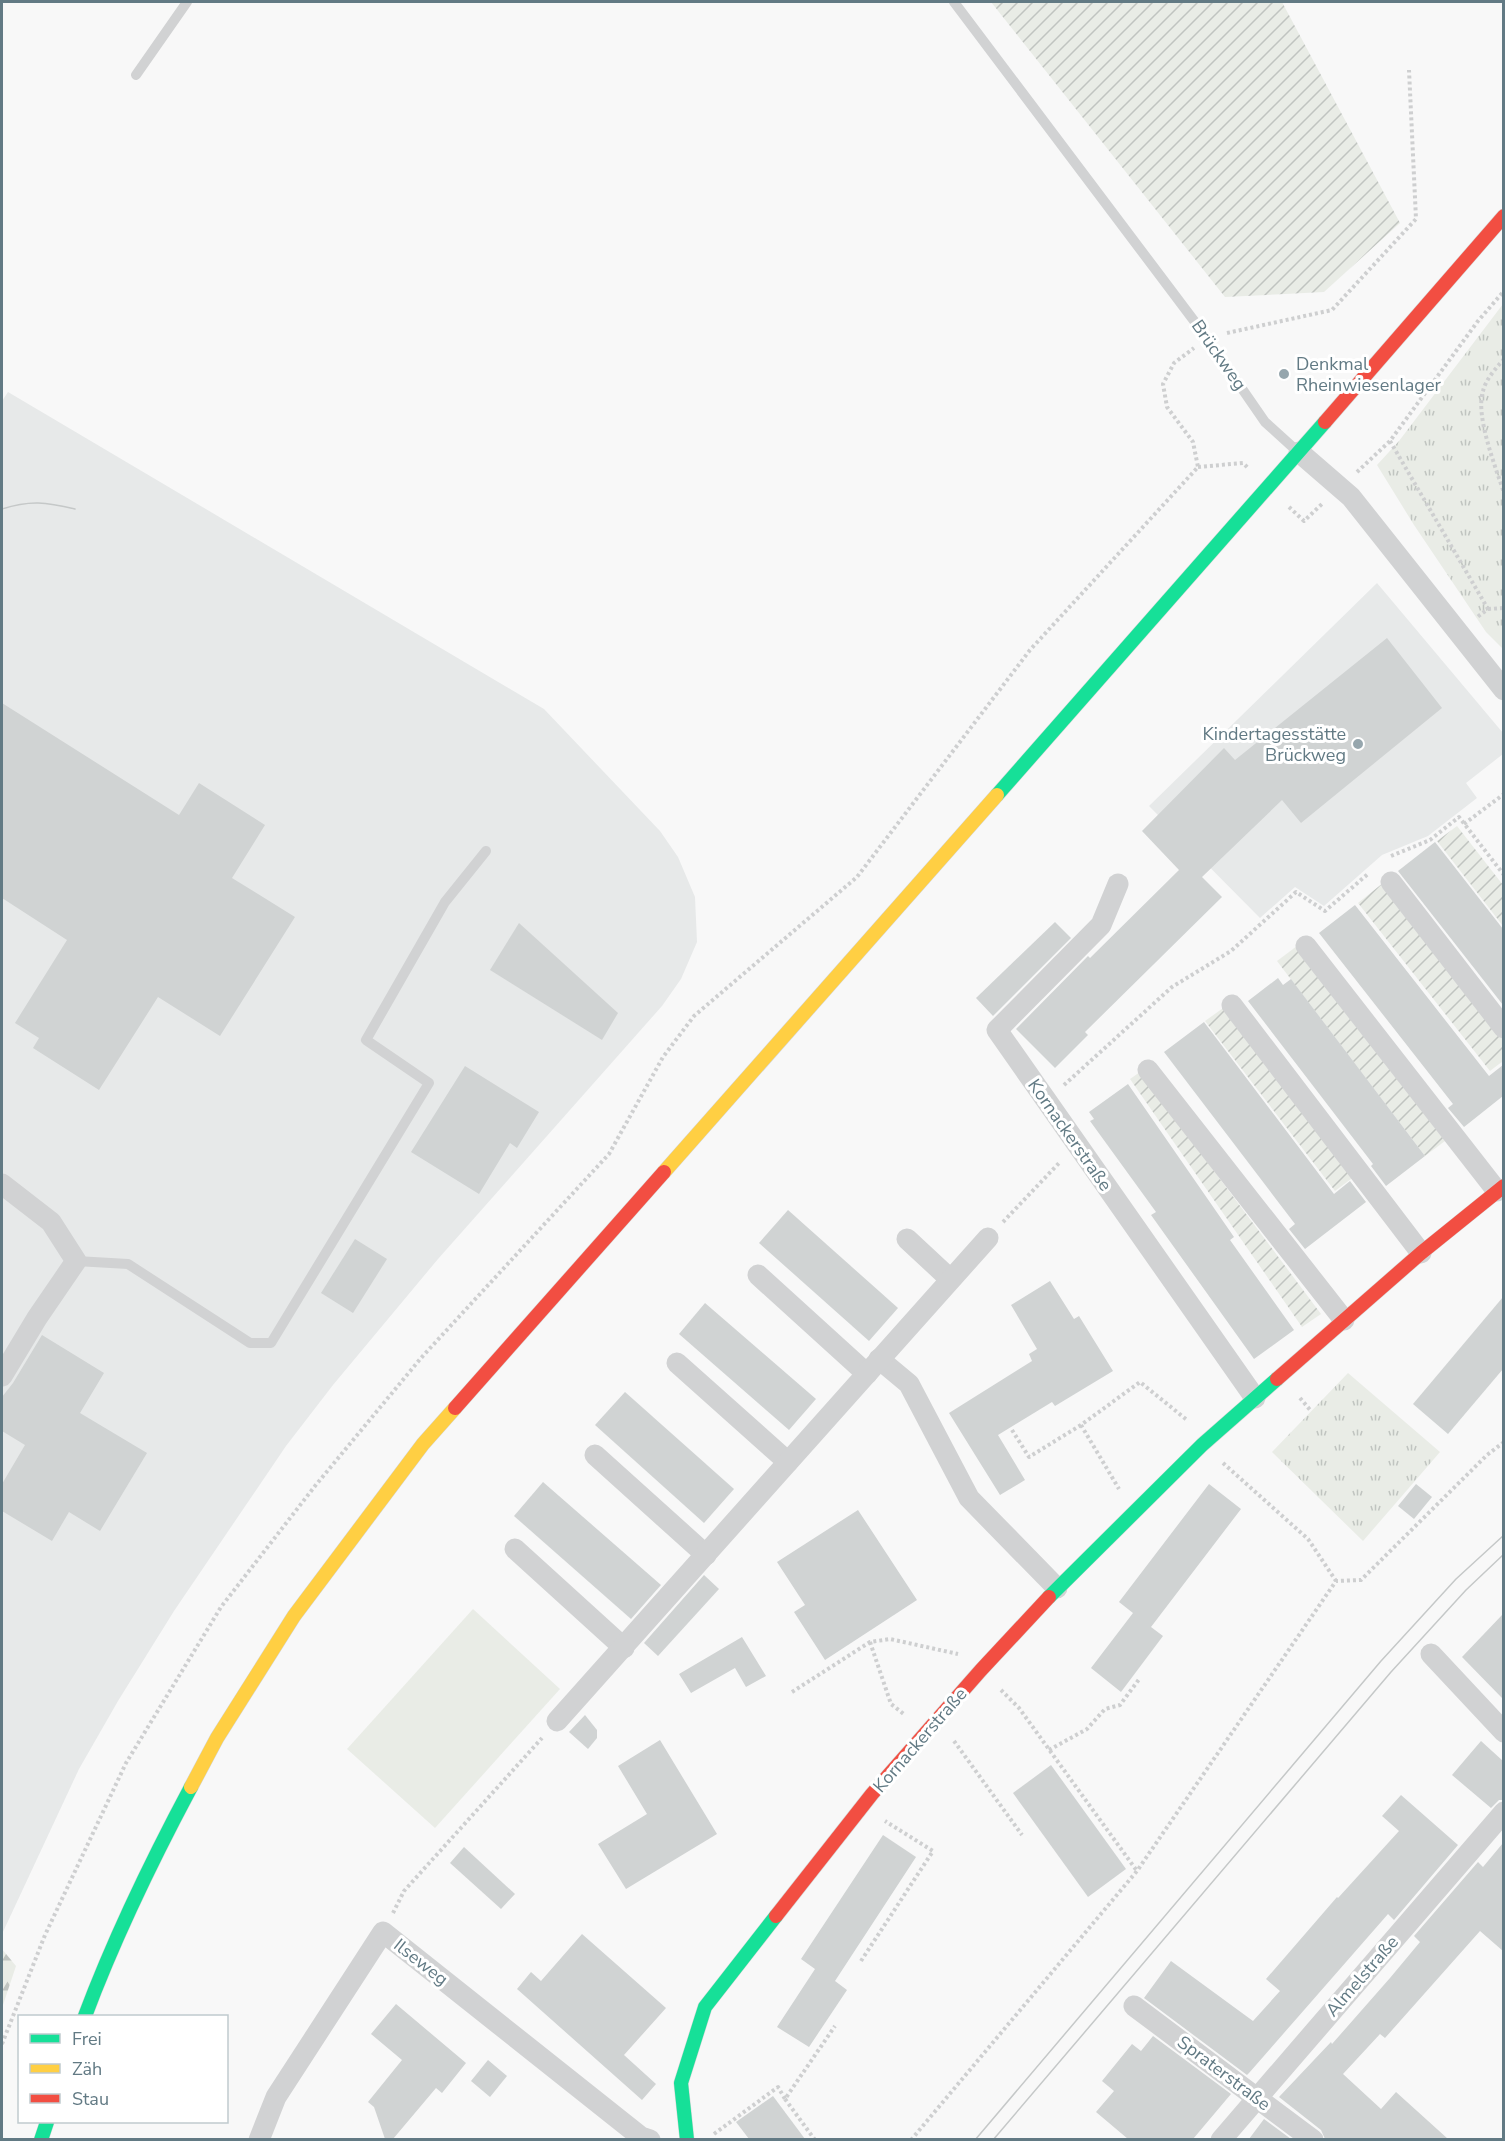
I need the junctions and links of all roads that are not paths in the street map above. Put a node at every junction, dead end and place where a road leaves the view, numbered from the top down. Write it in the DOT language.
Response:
graph roads {
  1 [pos="187,2"];
  2 [pos="954,2"];
  3 [pos="136,75"];
  4 [pos="1503,216"];
  5 [pos="1299,452"];
  6 [pos="1503,690"];
  7 [pos="486,851"];
  8 [pos="1384,874"];
  9 [pos="1118,884"];
  10 [pos="1306,946"];
  11 [pos="1232,1005"];
  12 [pos="1503,1028"];
  13 [pos="1148,1070"];
  14 [pos="2,1184"];
  15 [pos="1500,1188"];
  16 [pos="988,1238"];
  17 [pos="907,1239"];
  18 [pos="1421,1253"];
  19 [pos="76,1261"];
  20 [pos="758,1275"];
  21 [pos="950,1279"];
  22 [pos="1344,1320"];
  23 [pos="677,1363"];
  24 [pos="873,1366"];
  25 [pos="2,1376"];
  26 [pos="1255,1398"];
  27 [pos="595,1455"];
  28 [pos="788,1462"];
  29 [pos="515,1549"];
  30 [pos="706,1555"];
  31 [pos="1057,1588"];
  32 [pos="624,1647"];
  33 [pos="1431,1654"];
  34 [pos="557,1721"];
  35 [pos="1503,1732"];
  36 [pos="1503,1812"];
  37 [pos="1134,2006"];
  38 [pos="86,2015"];
  39 [pos="1258,2097"];
  40 [pos="46,2123"];
  41 [pos="41,2139"];
  42 [pos="259,2139"];
  43 [pos="650,2139"];
  44 [pos="687,2139"];
  45 [pos="1221,2139"];
  46 [pos="1313,2139"];
  1 -- 3 [label="lane"];
  2 -- 5 [label="lane, Brückweg"];
  4 -- 5 [label="street"];
  5 -- 6 [label="street, Brückweg"];
  5 -- 38 [label="street"];
  7 -- 19 [label="lane"];
  8 -- 12 [label="street"];
  9 -- 26 [label="street, Kornackerstraße"];
  10 -- 15 [label="street, Kornackerstraße"];
  11 -- 18 [label="street"];
  13 -- 22 [label="street"];
  14 -- 19 [label="street"];
  15 -- 18 [label="street, Kornackerstraße"];
  16 -- 21 [label="street"];
  17 -- 21 [label="street"];
  18 -- 22 [label="street, Kornackerstraße"];
  19 -- 25 [label="street"];
  20 -- 24 [label="street"];
  21 -- 24 [label="street"];
  22 -- 26 [label="street, Kornackerstraße"];
  23 -- 28 [label="street"];
  24 -- 28 [label="street"];
  24 -- 31 [label="street"];
  26 -- 31 [label="street, Kornackerstraße"];
  27 -- 30 [label="street"];
  28 -- 30 [label="street"];
  29 -- 32 [label="street"];
  30 -- 32 [label="street"];
  31 -- 44 [label="street, Kornackerstraße"];
  32 -- 34 [label="street"];
  33 -- 35 [label="street"];
  36 -- 39 [label="street, Almelstraße"];
  37 -- 39 [label="street, Spraterstraße"];
  39 -- 45 [label="street, Almelstraße"];
  39 -- 46 [label="street, Spraterstraße"];
  40 -- 41 [label="street"];
  42 -- 43 [label="street, Ilseweg"];
}
